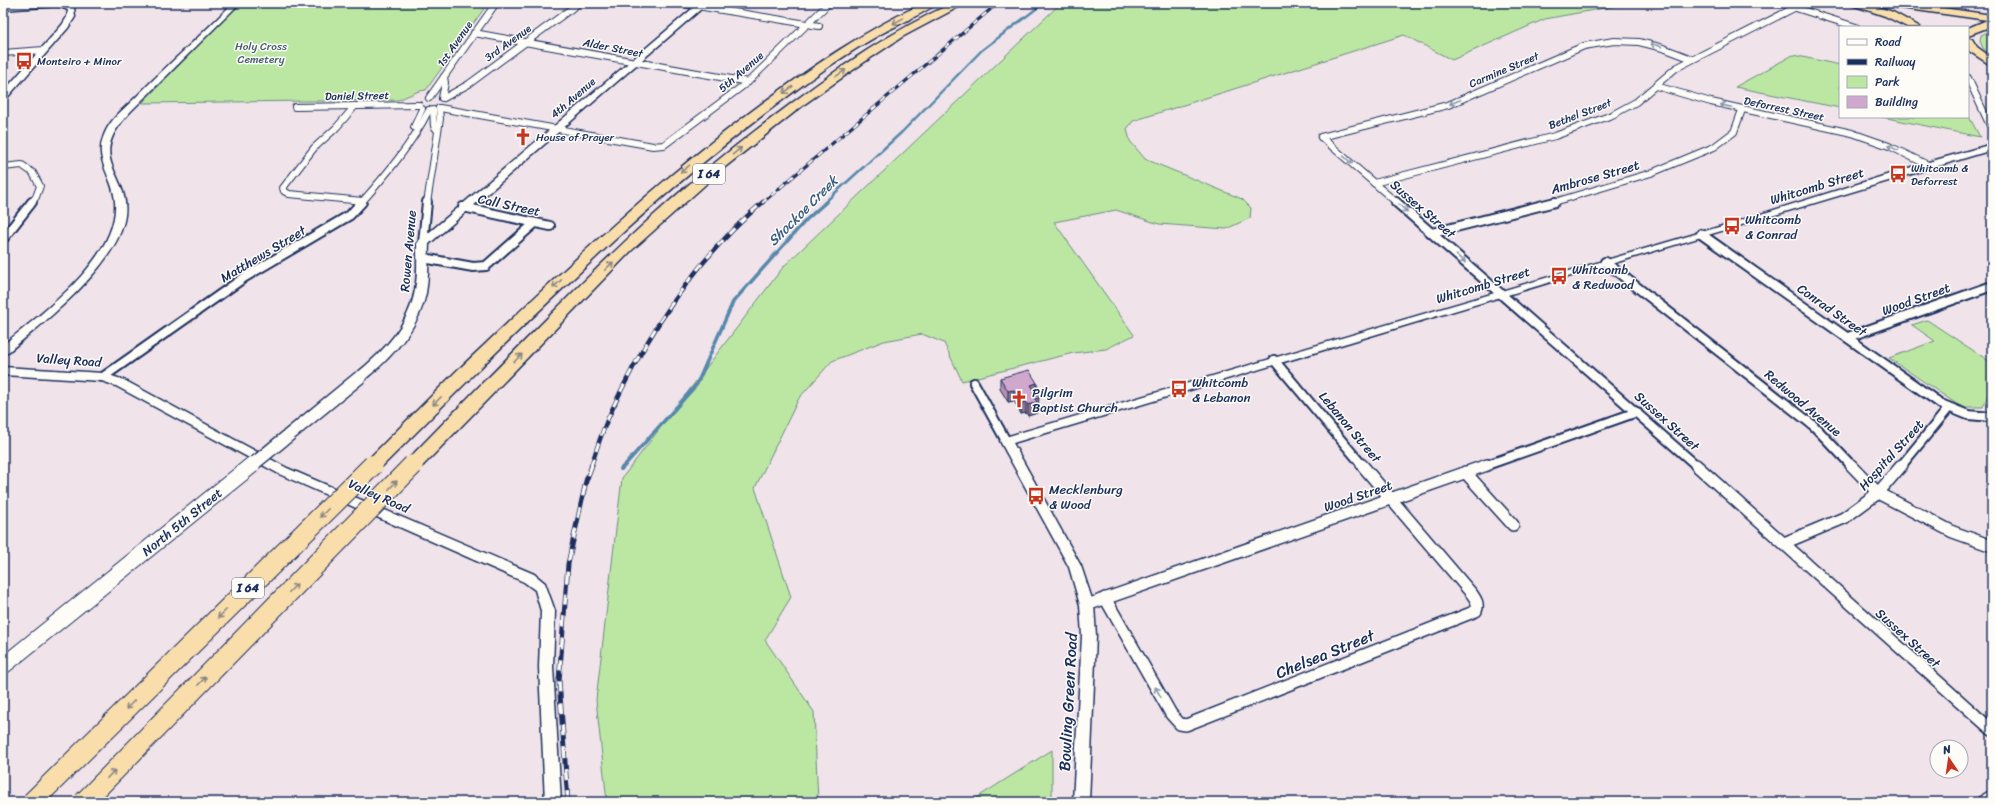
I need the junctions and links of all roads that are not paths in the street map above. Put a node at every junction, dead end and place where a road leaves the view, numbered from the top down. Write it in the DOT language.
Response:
graph roads {
  1 [pos="237,3"];
  2 [pos="496,3"];
  3 [pos="579,3"];
  4 [pos="679,3"];
  5 [pos="829,3"];
  6 [pos="932,3"];
  7 [pos="961,3"];
  8 [pos="1780,3"];
  9 [pos="1856,3"];
  10 [pos="1887,3"];
  11 [pos="1924,3"];
  12 [pos="72,5"];
  13 [pos="702,5"];
  14 [pos="3,8"];
  15 [pos="1794,8"];
  16 [pos="1992,12"];
  17 [pos="1992,18"];
  18 [pos="1992,22"];
  19 [pos="807,24"];
  20 [pos="819,26"];
  21 [pos="1853,26"];
  22 [pos="1913,26"];
  23 [pos="1969,32"];
  24 [pos="474,33"];
  25 [pos="527,42"];
  26 [pos="1969,43"];
  27 [pos="44,50"];
  28 [pos="3,53"];
  29 [pos="1692,60"];
  30 [pos="1969,60"];
  31 [pos="634,62"];
  32 [pos="1992,63"];
  33 [pos="1992,72"];
  34 [pos="444,77"];
  35 [pos="1969,80"];
  36 [pos="748,82"];
  37 [pos="1656,86"];
  38 [pos="4,95"];
  39 [pos="429,98"];
  40 [pos="436,105"];
  41 [pos="295,106"];
  42 [pos="354,106"];
  43 [pos="1742,110"];
  44 [pos="556,128"];
  45 [pos="1992,130"];
  46 [pos="1321,137"];
  47 [pos="1992,148"];
  48 [pos="1928,165"];
  49 [pos="3,167"];
  50 [pos="1374,183"];
  51 [pos="363,201"];
  52 [pos="463,208"];
  53 [pos="535,223"];
  54 [pos="550,226"];
  55 [pos="1432,233"];
  56 [pos="1701,234"];
  57 [pos="3,239"];
  58 [pos="423,243"];
  59 [pos="422,258"];
  60 [pos="1605,262"];
  61 [pos="1992,286"];
  62 [pos="1500,293"];
  63 [pos="1848,337"];
  64 [pos="3,351"];
  65 [pos="1274,360"];
  66 [pos="3,371"];
  67 [pos="103,377"];
  68 [pos="360,377"];
  69 [pos="974,383"];
  70 [pos="1948,409"];
  71 [pos="1637,412"];
  72 [pos="1992,417"];
  73 [pos="1006,441"];
  74 [pos="1465,472"];
  75 [pos="1878,493"];
  76 [pos="1392,498"];
  77 [pos="1512,525"];
  78 [pos="1784,544"];
  79 [pos="1992,546"];
  80 [pos="1105,598"];
  81 [pos="1087,604"];
  82 [pos="1478,606"];
  83 [pos="3,666"];
  84 [pos="1992,730"];
  85 [pos="1992,796"];
  86 [pos="32,802"];
  87 [pos="84,802"];
  88 [pos="553,802"];
  89 [pos="1081,802"];
  90 [pos="1982,802"];
  1 -- 64 [label="street"];
  2 -- 24 [label="street, 1st Avenue"];
  3 -- 25 [label="street, 3rd Avenue"];
  4 -- 13 [label="street"];
  5 -- 19 [label="street, 5th Avenue"];
  6 -- 86 [label="highway, I 64, one-way, bridge"];
  87 -- 7 [label="highway, I 64, one-way, bridge"];
  8 -- 15 [label="street"];
  9 -- 22 [label="highway"];
  10 -- 17 [label="highway"];
  11 -- 16 [label="highway"];
  12 -- 14 [label="street"];
  12 -- 27 [label="street"];
  13 -- 19 [label="street"];
  13 -- 31 [label="main road, 4th Avenue"];
  15 -- 21 [label="street"];
  15 -- 29 [label="street, Bethel Street"];
  18 -- 23 [label="highway"];
  19 -- 20 [label="street"];
  19 -- 36 [label="street, 5th Avenue"];
  24 -- 25 [label="street, Alder Street"];
  24 -- 34 [label="street, 1st Avenue"];
  25 -- 31 [label="street, Alder Street"];
  25 -- 40 [label="street, 3rd Avenue"];
  26 -- 32 [label="highway"];
  27 -- 28 [label="street"];
  27 -- 38 [label="street"];
  29 -- 37 [label="street, Bethel Street"];
  29 -- 46 [label="street, Carmine Street, one-way"];
  30 -- 33 [label="highway"];
  31 -- 36 [label="street, Alder Street"];
  31 -- 44 [label="main road, 4th Avenue"];
  34 -- 39 [label="street, 1st Avenue"];
  34 -- 40 [label="street, 1st Avenue"];
  35 -- 45 [label="street"];
  36 -- 44 [label="street, 5th Avenue"];
  43 -- 37 [label="street, Deforrest Street, one-way"];
  37 -- 50 [label="street, Bethel Street"];
  39 -- 40 [label="street"];
  39 -- 40 [label="street"];
  40 -- 42 [label="street, Daniel Street"];
  40 -- 44 [label="street"];
  40 -- 51 [label="street, Matthews Street"];
  40 -- 58 [label="street, Rowen Avenue"];
  41 -- 42 [label="street, Daniel Street"];
  42 -- 51 [label="street"];
  48 -- 43 [label="street, Deforrest Street, one-way"];
  43 -- 55 [label="street, Ambrose Street"];
  44 -- 52 [label="main road, 4th Avenue"];
  46 -- 50 [label="street, Sussex Street, one-way"];
  47 -- 48 [label="street, Whitcomb Street"];
  48 -- 56 [label="street, Whitcomb Street"];
  49 -- 57 [label="street"];
  50 -- 55 [label="street, Sussex Street, one-way"];
  51 -- 67 [label="street, Matthews Street"];
  52 -- 53 [label="street, Call Street"];
  52 -- 58 [label="main road, 4th Avenue"];
  53 -- 54 [label="street, Call Street"];
  53 -- 59 [label="street"];
  55 -- 62 [label="street, Sussex Street, one-way"];
  56 -- 60 [label="street, Whitcomb Street"];
  56 -- 63 [label="street, Conrad Street"];
  58 -- 59 [label="main road, Rowen Avenue"];
  59 -- 68 [label="main road, Rowen Avenue"];
  60 -- 62 [label="street, Whitcomb Street"];
  60 -- 75 [label="street, Redwood Avenue"];
  61 -- 63 [label="street, Wood Street"];
  62 -- 65 [label="street, Whitcomb Street"];
  62 -- 71 [label="street, Sussex Street"];
  63 -- 70 [label="street, Conrad Street"];
  65 -- 73 [label="street, Whitcomb Street"];
  65 -- 76 [label="street, Lebanon Street"];
  66 -- 67 [label="street, Valley Road"];
  67 -- 88 [label="street, Valley Road"];
  68 -- 83 [label="main road, North 5th Street, bridge"];
  69 -- 73 [label="street"];
  70 -- 72 [label="street, Conrad Street"];
  70 -- 75 [label="street, Hospital Street"];
  71 -- 74 [label="street, Wood Street"];
  71 -- 78 [label="street, Sussex Street"];
  73 -- 81 [label="street, Bowling Green Road"];
  74 -- 76 [label="street, Wood Street"];
  74 -- 77 [label="street"];
  75 -- 78 [label="street, Hospital Street"];
  75 -- 79 [label="street, Redwood Avenue"];
  76 -- 80 [label="street, Wood Street"];
  76 -- 82 [label="street, Lebanon Street"];
  78 -- 84 [label="street, Sussex Street"];
  80 -- 81 [label="street, Wood Street"];
  82 -- 80 [label="street, Chelsea Street, one-way"];
  81 -- 89 [label="street, Bowling Green Road"];
  85 -- 90 [label="street"];
}
